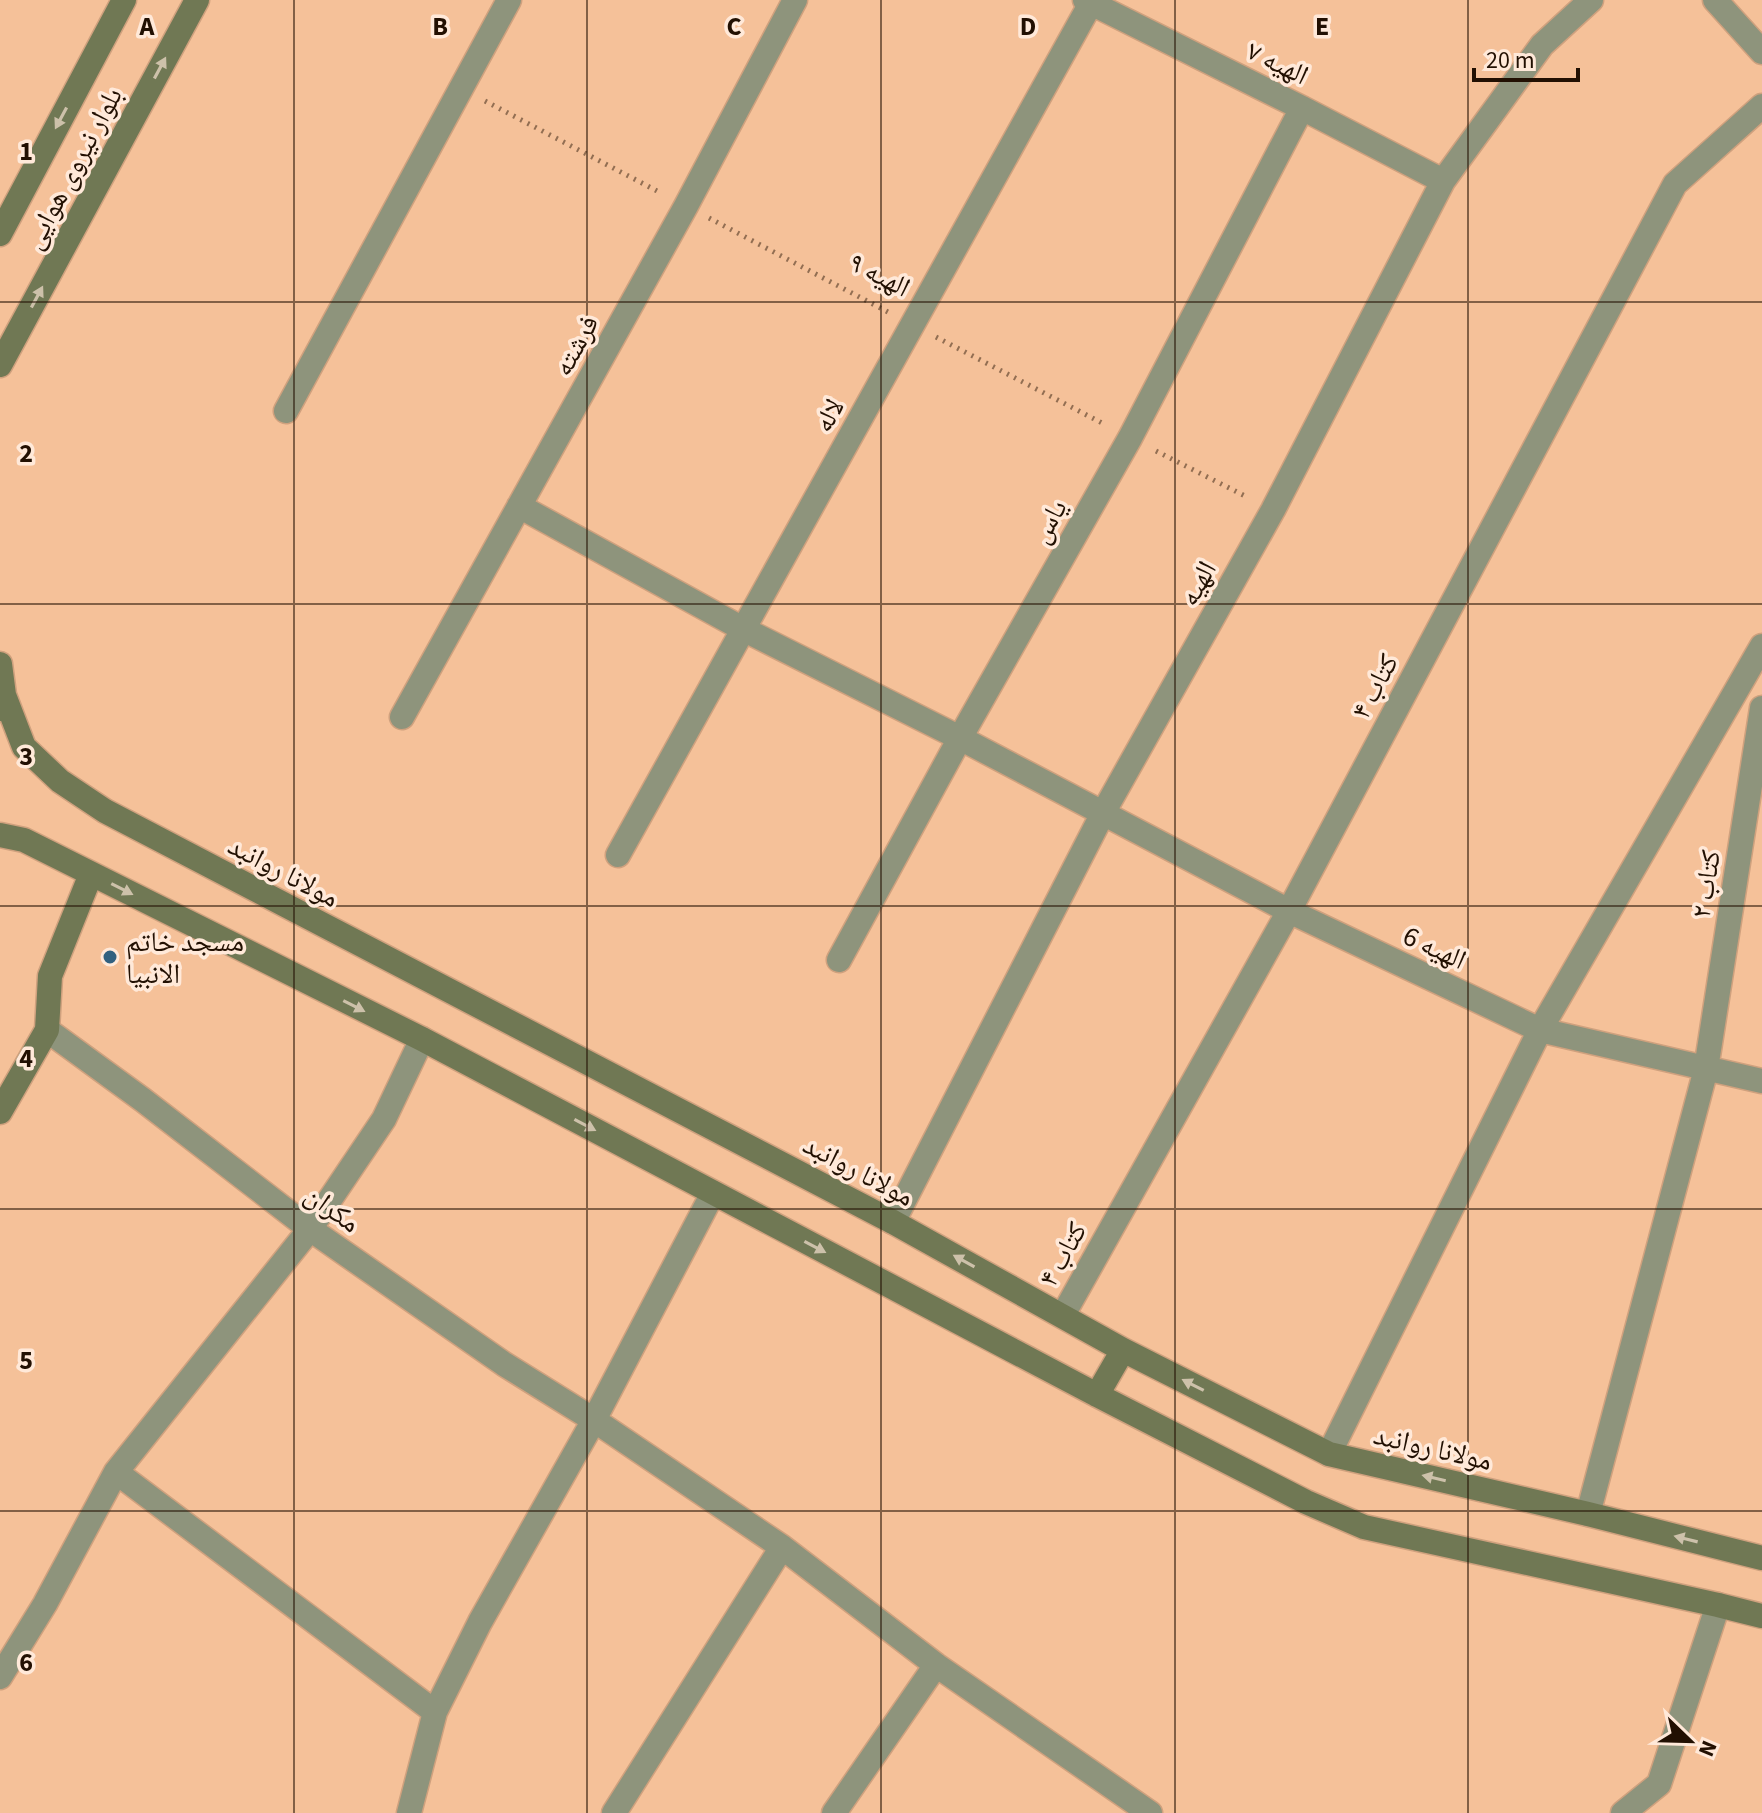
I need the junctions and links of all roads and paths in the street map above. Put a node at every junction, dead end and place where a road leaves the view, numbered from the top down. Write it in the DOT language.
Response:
graph roads {
  1 [pos="124,0"];
  2 [pos="197,0"];
  3 [pos="509,0"];
  4 [pos="795,0"];
  5 [pos="1591,0"];
  6 [pos="1715,0"];
  7 [pos="1088,1"];
  8 [pos="1762,52"];
  9 [pos="461,89"];
  10 [pos="1762,106"];
  11 [pos="1302,108"];
  12 [pos="1443,181"];
  13 [pos="686,206"];
  14 [pos="0,234"];
  15 [pos="912,324"];
  16 [pos="0,365"];
  17 [pos="286,411"];
  18 [pos="1130,438"];
  19 [pos="519,506"];
  20 [pos="1273,510"];
  21 [pos="743,629"];
  22 [pos="1762,646"];
  23 [pos="0,664"];
  24 [pos="2,705"];
  25 [pos="1762,708"];
  26 [pos="402,717"];
  27 [pos="960,738"];
  28 [pos="1103,813"];
  29 [pos="0,835"];
  30 [pos="618,855"];
  31 [pos="91,874"];
  32 [pos="1289,911"];
  33 [pos="839,960"];
  34 [pos="47,1030"];
  35 [pos="1540,1030"];
  36 [pos="422,1039"];
  37 [pos="1706,1069"];
  38 [pos="1762,1081"];
  39 [pos="0,1112"];
  40 [pos="713,1193"];
  41 [pos="893,1222"];
  42 [pos="310,1229"];
  43 [pos="1063,1315"];
  44 [pos="1123,1350"];
  45 [pos="1097,1395"];
  46 [pos="594,1420"];
  47 [pos="1329,1454"];
  48 [pos="116,1472"];
  49 [pos="1588,1514"];
  50 [pos="782,1547"];
  51 [pos="1762,1558"];
  52 [pos="1718,1605"];
  53 [pos="1762,1616"];
  54 [pos="936,1665"];
  55 [pos="0,1677"];
  56 [pos="435,1712"];
  57 [pos="409,1813"];
  58 [pos="614,1813"];
  59 [pos="834,1813"];
  60 [pos="1150,1813"];
  61 [pos="1623,1813"];
  1 -- 14 [label="street, بلوار نیروی هوایی, one-way"];
  16 -- 2 [label="street, بلوار نیروی هوایی, one-way"];
  3 -- 9 [label="street"];
  4 -- 13 [label="street, فرشته"];
  5 -- 12 [label="street, الهیه"];
  6 -- 8 [label="street"];
  7 -- 11 [label="street, الهیه ۷"];
  7 -- 15 [label="street, لاله"];
  9 -- 13 [label="path, الهیه ۹"];
  9 -- 17 [label="street"];
  10 -- 32 [label="street, کتاب ۴"];
  11 -- 12 [label="street, الهیه ۷"];
  11 -- 18 [label="street, یاس"];
  12 -- 20 [label="street, الهیه"];
  13 -- 15 [label="path, الهیه ۹"];
  13 -- 19 [label="street, فرشته"];
  15 -- 18 [label="path, الهیه ۹"];
  15 -- 21 [label="street, لاله"];
  18 -- 20 [label="path, الهیه ۹"];
  18 -- 27 [label="street, یاس"];
  19 -- 21 [label="street"];
  19 -- 26 [label="street, فرشته"];
  20 -- 28 [label="street, الهیه"];
  21 -- 27 [label="street"];
  21 -- 30 [label="street, لاله"];
  22 -- 35 [label="street"];
  23 -- 24 [label="street, مولانا روانبد"];
  24 -- 41 [label="street, مولانا روانبد"];
  25 -- 37 [label="street, کتاب ۲"];
  27 -- 28 [label="street"];
  27 -- 33 [label="street, یاس"];
  28 -- 32 [label="street, الهیه 6"];
  28 -- 41 [label="street, الهیه"];
  29 -- 31 [label="street"];
  31 -- 34 [label="street"];
  31 -- 36 [label="street, one-way"];
  32 -- 35 [label="street, الهیه 6"];
  32 -- 43 [label="street, کتاب ۴"];
  34 -- 39 [label="street"];
  34 -- 42 [label="street, مکران"];
  35 -- 37 [label="street, الهیه 6"];
  35 -- 47 [label="street"];
  36 -- 40 [label="street, one-way"];
  36 -- 42 [label="street"];
  37 -- 38 [label="street, الهیه 6"];
  37 -- 49 [label="street, کتاب ۲"];
  40 -- 45 [label="street, one-way"];
  40 -- 46 [label="street"];
  43 -- 41 [label="street, مولانا روانبد, one-way"];
  42 -- 46 [label="street, مکران"];
  42 -- 48 [label="street"];
  43 -- 44 [label="street, مولانا روانبد"];
  44 -- 45 [label="street"];
  47 -- 44 [label="street, مولانا روانبد, one-way"];
  45 -- 52 [label="street"];
  46 -- 50 [label="street, مکران"];
  46 -- 56 [label="street"];
  49 -- 47 [label="street, مولانا روانبد, one-way"];
  48 -- 55 [label="street"];
  48 -- 56 [label="street"];
  51 -- 49 [label="street, مولانا روانبد, one-way"];
  50 -- 54 [label="street, مکران"];
  50 -- 58 [label="street"];
  52 -- 53 [label="street"];
  52 -- 61 [label="street"];
  54 -- 59 [label="street"];
  54 -- 60 [label="street, مکران"];
  56 -- 57 [label="street"];
}
